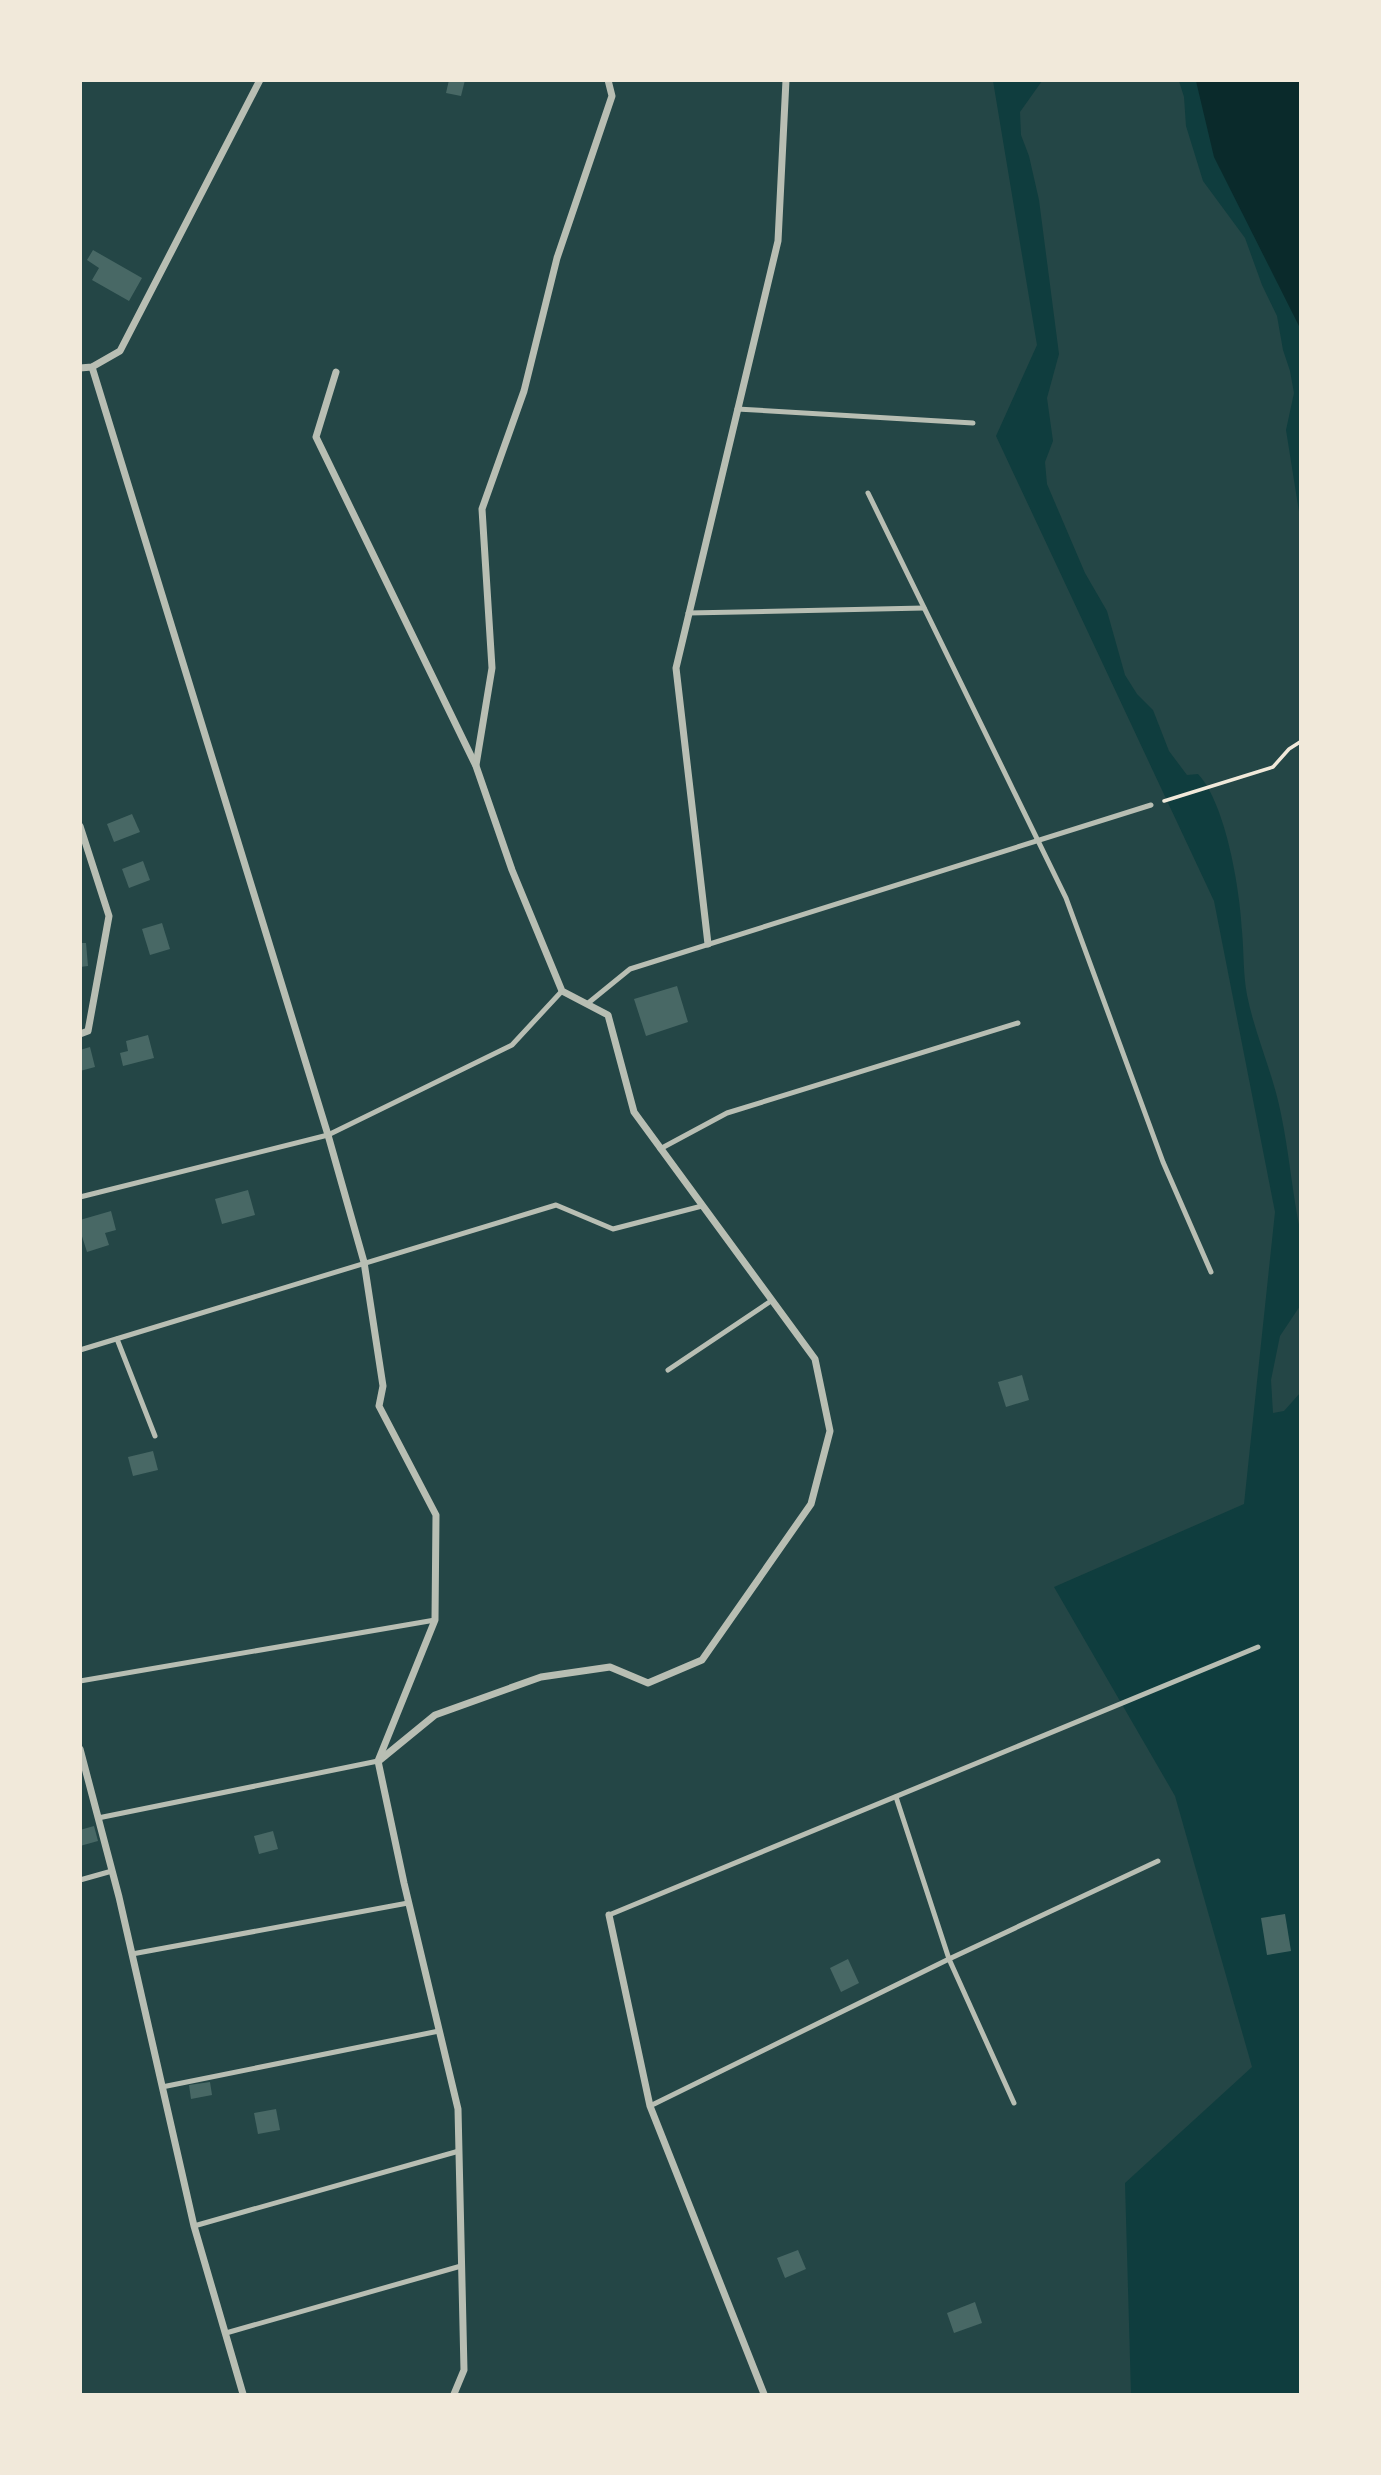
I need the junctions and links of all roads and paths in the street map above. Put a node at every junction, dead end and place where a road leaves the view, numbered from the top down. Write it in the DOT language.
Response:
graph roads {
  1 [pos="260,80"];
  2 [pos="608,80"];
  3 [pos="786,80"];
  4 [pos="92,367"];
  5 [pos="80,368"];
  6 [pos="336,372"];
  7 [pos="737,409"];
  8 [pos="974,423"];
  9 [pos="868,493"];
  10 [pos="924,608"];
  11 [pos="688,614"];
  12 [pos="1300,742"];
  13 [pos="476,766"];
  14 [pos="1151,805"];
  15 [pos="80,826"];
  16 [pos="1039,842"];
  17 [pos="708,944"];
  18 [pos="562,991"];
  19 [pos="587,1004"];
  20 [pos="1018,1023"];
  21 [pos="80,1034"];
  22 [pos="328,1135"];
  23 [pos="660,1149"];
  24 [pos="80,1197"];
  25 [pos="702,1206"];
  26 [pos="364,1262"];
  27 [pos="1211,1272"];
  28 [pos="771,1300"];
  29 [pos="117,1339"];
  30 [pos="80,1350"];
  31 [pos="668,1370"];
  32 [pos="155,1436"];
  33 [pos="435,1620"];
  34 [pos="1258,1647"];
  35 [pos="80,1681"];
  36 [pos="80,1749"];
  37 [pos="378,1761"];
  38 [pos="896,1797"];
  39 [pos="98,1818"];
  40 [pos="1158,1861"];
  41 [pos="112,1871"];
  42 [pos="80,1880"];
  43 [pos="408,1903"];
  44 [pos="609,1915"];
  45 [pos="132,1954"];
  46 [pos="949,1959"];
  47 [pos="439,2031"];
  48 [pos="162,2087"];
  49 [pos="1014,2102"];
  50 [pos="650,2106"];
  51 [pos="459,2151"];
  52 [pos="194,2226"];
  53 [pos="461,2266"];
  54 [pos="226,2333"];
  55 [pos="243,2395"];
  56 [pos="454,2395"];
  57 [pos="764,2395"];
  1 -- 4 [label="street"];
  2 -- 13 [label="street"];
  3 -- 7 [label="street"];
  4 -- 5 [label="street"];
  4 -- 22 [label="street"];
  6 -- 13 [label="street"];
  7 -- 8 [label="lane"];
  7 -- 11 [label="street"];
  9 -- 10 [label="lane"];
  10 -- 11 [label="lane"];
  10 -- 16 [label="lane"];
  11 -- 17 [label="street"];
  12 -- 14 [label="path"];
  13 -- 18 [label="street"];
  14 -- 16 [label="lane"];
  15 -- 21 [label="street"];
  16 -- 17 [label="lane"];
  16 -- 27 [label="lane"];
  17 -- 19 [label="lane"];
  18 -- 19 [label="street"];
  18 -- 22 [label="lane"];
  19 -- 23 [label="street"];
  20 -- 23 [label="lane"];
  22 -- 24 [label="lane"];
  22 -- 26 [label="street"];
  23 -- 25 [label="street"];
  25 -- 26 [label="lane"];
  25 -- 28 [label="street"];
  26 -- 29 [label="lane"];
  26 -- 33 [label="street"];
  28 -- 31 [label="lane"];
  28 -- 37 [label="street"];
  29 -- 30 [label="lane"];
  29 -- 32 [label="lane"];
  33 -- 35 [label="lane"];
  33 -- 37 [label="street"];
  34 -- 38 [label="lane"];
  36 -- 39 [label="street"];
  37 -- 39 [label="lane"];
  37 -- 43 [label="street"];
  38 -- 44 [label="lane"];
  38 -- 46 [label="lane"];
  39 -- 41 [label="street"];
  40 -- 46 [label="lane"];
  41 -- 42 [label="lane"];
  41 -- 45 [label="street"];
  43 -- 45 [label="lane"];
  43 -- 47 [label="street"];
  44 -- 50 [label="street"];
  45 -- 48 [label="street"];
  46 -- 49 [label="lane"];
  46 -- 50 [label="lane"];
  47 -- 48 [label="lane"];
  47 -- 51 [label="street"];
  48 -- 52 [label="street"];
  50 -- 57 [label="street"];
  51 -- 52 [label="lane"];
  51 -- 53 [label="street"];
  52 -- 54 [label="street"];
  53 -- 54 [label="lane"];
  53 -- 56 [label="street"];
  54 -- 55 [label="street"];
}
